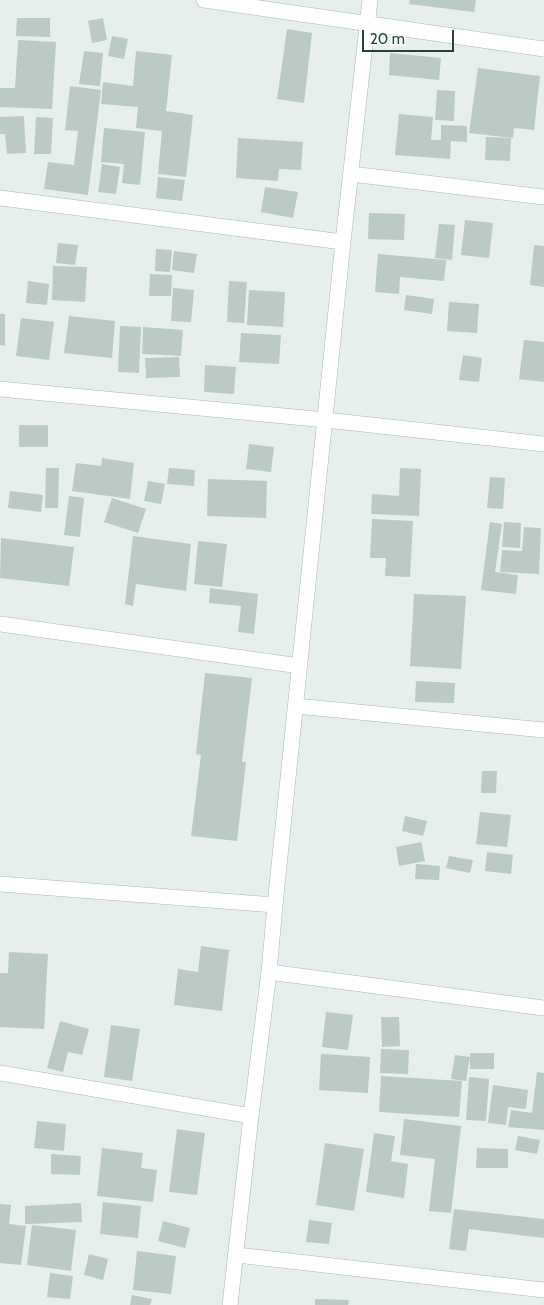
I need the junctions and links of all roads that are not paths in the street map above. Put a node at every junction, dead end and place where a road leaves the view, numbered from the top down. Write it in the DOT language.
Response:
graph roads {
  1 [pos="204,0"];
  2 [pos="370,0"];
  3 [pos="367,23"];
  4 [pos="544,49"];
  5 [pos="351,174"];
  6 [pos="544,197"];
  7 [pos="0,198"];
  8 [pos="343,242"];
  9 [pos="0,389"];
  10 [pos="326,420"];
  11 [pos="544,444"];
  12 [pos="0,624"];
  13 [pos="300,666"];
  14 [pos="296,706"];
  15 [pos="544,730"];
  16 [pos="0,884"];
  17 [pos="275,906"];
  18 [pos="269,972"];
  19 [pos="544,1008"];
  20 [pos="0,1073"];
  21 [pos="251,1116"];
  22 [pos="237,1255"];
  23 [pos="544,1290"];
  24 [pos="230,1305"];
  1 -- 3 [label="street"];
  2 -- 3 [label="street"];
  3 -- 4 [label="street"];
  3 -- 5 [label="street"];
  5 -- 6 [label="street"];
  5 -- 8 [label="street"];
  7 -- 8 [label="street"];
  8 -- 10 [label="street"];
  9 -- 10 [label="street"];
  10 -- 11 [label="street"];
  10 -- 13 [label="street"];
  12 -- 13 [label="street"];
  13 -- 14 [label="street"];
  14 -- 15 [label="street"];
  14 -- 17 [label="street"];
  16 -- 17 [label="street"];
  17 -- 18 [label="street"];
  18 -- 19 [label="street"];
  18 -- 21 [label="street"];
  20 -- 21 [label="street"];
  21 -- 22 [label="street"];
  22 -- 23 [label="street"];
  22 -- 24 [label="street"];
}
